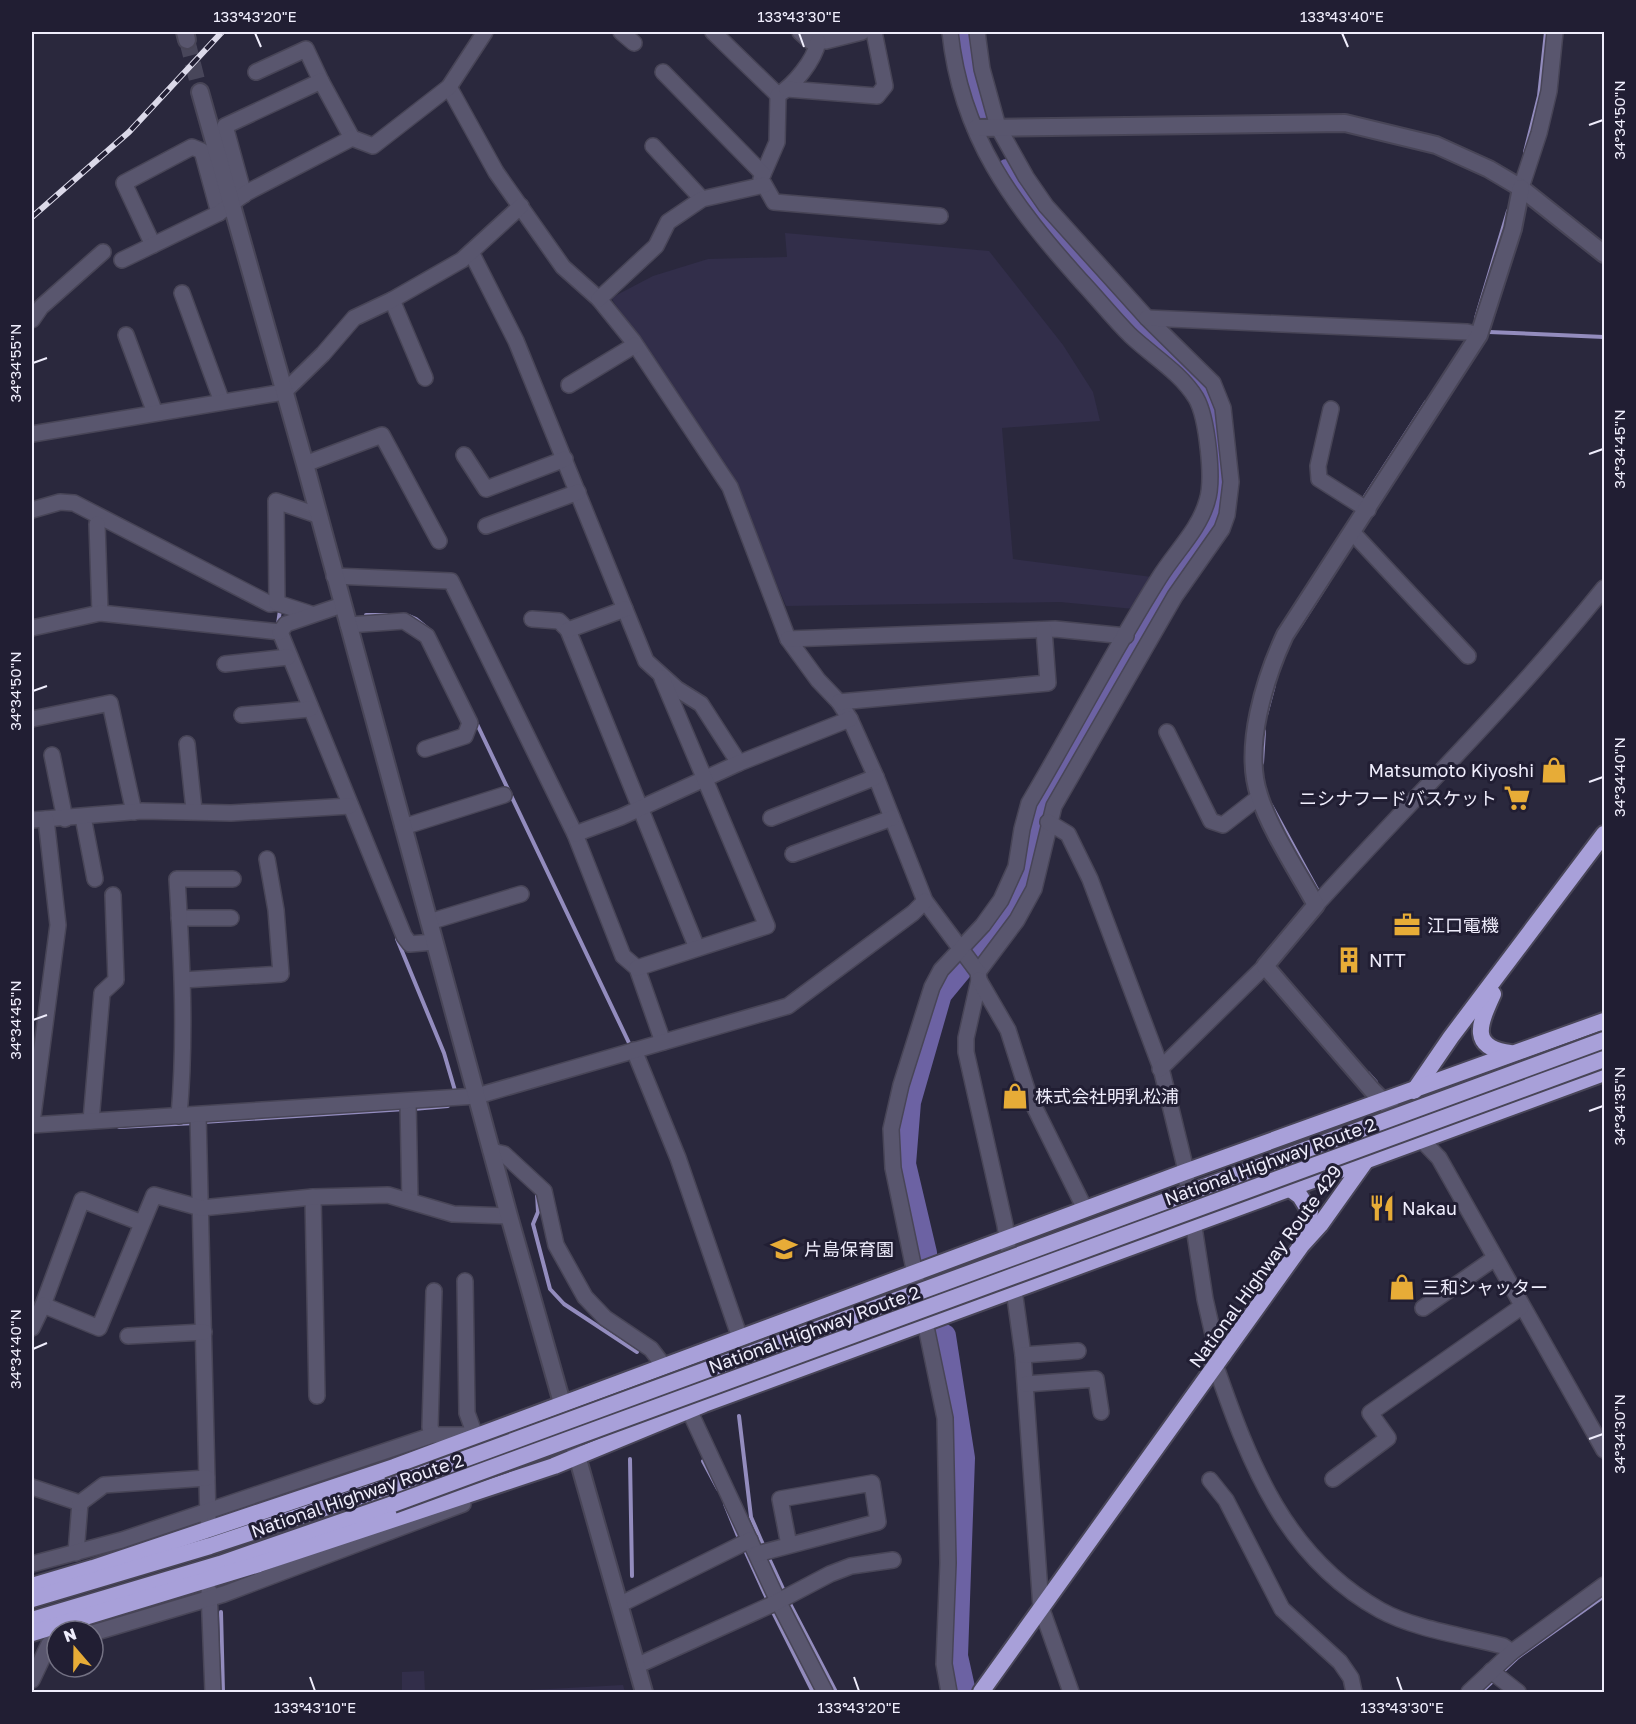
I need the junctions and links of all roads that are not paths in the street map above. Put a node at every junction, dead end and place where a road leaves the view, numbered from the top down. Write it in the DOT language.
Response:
graph roads {
  1 [pos="485,32"];
  2 [pos="621,32"];
  3 [pos="713,32"];
  4 [pos="800,32"];
  5 [pos="862,32"];
  6 [pos="874,32"];
  7 [pos="950,32"];
  8 [pos="977,32"];
  9 [pos="1555,32"];
  10 [pos="818,42"];
  11 [pos="634,43"];
  12 [pos="256,72"];
  13 [pos="663,72"];
  14 [pos="321,81"];
  15 [pos="449,87"];
  16 [pos="200,92"];
  17 [pos="782,92"];
  18 [pos="998,127"];
  19 [pos="976,128"];
  20 [pos="352,138"];
  21 [pos="653,146"];
  22 [pos="764,180"];
  23 [pos="1521,188"];
  24 [pos="702,199"];
  25 [pos="232,204"];
  26 [pos="521,206"];
  27 [pos="940,216"];
  28 [pos="153,245"];
  29 [pos="103,252"];
  30 [pos="471,252"];
  31 [pos="1605,254"];
  32 [pos="122,260"];
  33 [pos="182,293"];
  34 [pos="599,299"];
  35 [pos="392,300"];
  36 [pos="1147,318"];
  37 [pos="32,320"];
  38 [pos="1473,334"];
  39 [pos="126,335"];
  40 [pos="635,345"];
  41 [pos="425,378"];
  42 [pos="569,385"];
  43 [pos="284,392"];
  44 [pos="222,402"];
  45 [pos="1331,409"];
  46 [pos="155,413"];
  47 [pos="32,418"];
  48 [pos="34,434"];
  49 [pos="464,455"];
  50 [pos="565,459"];
  51 [pos="305,464"];
  52 [pos="578,492"];
  53 [pos="1362,507"];
  54 [pos="32,510"];
  55 [pos="317,514"];
  56 [pos="97,524"];
  57 [pos="486,526"];
  58 [pos="1353,533"];
  59 [pos="439,541"];
  60 [pos="334,576"];
  61 [pos="1605,588"];
  62 [pos="277,603"];
  63 [pos="342,604"];
  64 [pos="625,609"];
  65 [pos="100,613"];
  66 [pos="311,614"];
  67 [pos="532,619"];
  68 [pos="348,625"];
  69 [pos="32,628"];
  70 [pos="568,630"];
  71 [pos="1044,630"];
  72 [pos="280,632"];
  73 [pos="1126,636"];
  74 [pos="788,639"];
  75 [pos="1468,656"];
  76 [pos="284,658"];
  77 [pos="225,663"];
  78 [pos="659,672"];
  79 [pos="839,702"];
  80 [pos="306,710"];
  81 [pos="242,715"];
  82 [pos="32,718"];
  83 [pos="850,719"];
  84 [pos="1167,732"];
  85 [pos="187,744"];
  86 [pos="425,749"];
  87 [pos="52,755"];
  88 [pos="739,763"];
  89 [pos="876,777"];
  90 [pos="703,780"];
  91 [pos="504,795"];
  92 [pos="1259,797"];
  93 [pos="346,807"];
  94 [pos="639,809"];
  95 [pos="194,810"];
  96 [pos="1042,811"];
  97 [pos="134,812"];
  98 [pos="83,817"];
  99 [pos="771,818"];
  100 [pos="892,818"];
  101 [pos="66,819"];
  102 [pos="39,820"];
  103 [pos="403,827"];
  104 [pos="575,834"];
  105 [pos="1605,834"];
  106 [pos="793,854"];
  107 [pos="267,859"];
  108 [pos="95,879"];
  109 [pos="233,879"];
  110 [pos="521,894"];
  111 [pos="113,895"];
  112 [pos="925,901"];
  113 [pos="1316,905"];
  114 [pos="179,918"];
  115 [pos="231,918"];
  116 [pos="429,922"];
  117 [pos="434,942"];
  118 [pos="697,948"];
  119 [pos="971,964"];
  120 [pos="1265,966"];
  121 [pos="637,968"];
  122 [pos="1497,979"];
  123 [pos="183,980"];
  124 [pos="1605,1021"];
  125 [pos="1583,1028"];
  126 [pos="1605,1040"];
  127 [pos="663,1042"];
  128 [pos="634,1050"];
  129 [pos="1510,1053"];
  130 [pos="1160,1069"];
  131 [pos="1604,1069"];
  132 [pos="1411,1094"];
  133 [pos="477,1096"];
  134 [pos="1383,1101"];
  135 [pos="408,1107"];
  136 [pos="1362,1109"];
  137 [pos="1397,1115"];
  138 [pos="179,1116"];
  139 [pos="198,1120"];
  140 [pos="91,1122"];
  141 [pos="32,1124"];
  142 [pos="1455,1128"];
  143 [pos="1386,1131"];
  144 [pos="1422,1140"];
  145 [pos="491,1151"];
  146 [pos="1365,1161"];
  147 [pos="1185,1172"];
  148 [pos="1289,1188"];
  149 [pos="313,1197"];
  150 [pos="410,1201"];
  151 [pos="201,1208"];
  152 [pos="1085,1209"];
  153 [pos="508,1216"];
  154 [pos="142,1223"];
  155 [pos="1193,1224"];
  156 [pos="1007,1239"];
  157 [pos="1301,1246"];
  158 [pos="1495,1258"];
  159 [pos="916,1273"];
  160 [pos="465,1281"];
  161 [pos="1014,1290"];
  162 [pos="434,1291"];
  163 [pos="42,1305"];
  164 [pos="1521,1307"];
  165 [pos="1423,1308"];
  166 [pos="927,1322"];
  167 [pos="32,1328"];
  168 [pos="204,1332"];
  169 [pos="128,1336"];
  170 [pos="740,1338"];
  171 [pos="1078,1351"];
  172 [pos="1023,1355"];
  173 [pos="1220,1361"];
  174 [pos="664,1366"];
  175 [pos="1026,1384"];
  176 [pos="317,1396"];
  177 [pos="562,1403"];
  178 [pos="690,1412"];
  179 [pos="1101,1412"];
  180 [pos="433,1435"];
  181 [pos="475,1435"];
  182 [pos="1605,1450"];
  183 [pos="578,1457"];
  184 [pos="554,1466"];
  185 [pos="207,1478"];
  186 [pos="1333,1479"];
  187 [pos="1210,1480"];
  188 [pos="32,1487"];
  189 [pos="80,1503"];
  190 [pos="208,1515"];
  191 [pos="789,1545"];
  192 [pos="753,1548"];
  193 [pos="76,1552"];
  194 [pos="893,1560"];
  195 [pos="32,1564"];
  196 [pos="95,1575"];
  197 [pos="1605,1585"];
  198 [pos="32,1586"];
  199 [pos="210,1593"];
  200 [pos="32,1599"];
  201 [pos="778,1601"];
  202 [pos="619,1605"];
  203 [pos="104,1606"];
  204 [pos="1041,1607"];
  205 [pos="32,1620"];
  206 [pos="105,1629"];
  207 [pos="32,1633"];
  208 [pos="1512,1652"];
  209 [pos="45,1657"];
  210 [pos="636,1666"];
  211 [pos="1496,1675"];
  212 [pos="32,1680"];
  213 [pos="1352,1690"];
  214 [pos="213,1692"];
  215 [pos="644,1692"];
  216 [pos="825,1692"];
  217 [pos="949,1692"];
  218 [pos="981,1692"];
  219 [pos="1071,1692"];
  220 [pos="1469,1692"];
  221 [pos="1518,1692"];
  1 -- 15 [label="street"];
  2 -- 11 [label="street"];
  3 -- 17 [label="street"];
  4 -- 10 [label="street"];
  5 -- 10 [label="street"];
  6 -- 17 [label="street"];
  7 -- 19 [label="street"];
  8 -- 18 [label="street"];
  9 -- 23 [label="street"];
  10 -- 17 [label="street"];
  12 -- 14 [label="street"];
  13 -- 22 [label="street"];
  14 -- 20 [label="street"];
  14 -- 25 [label="street"];
  15 -- 20 [label="street"];
  15 -- 26 [label="street"];
  16 -- 25 [label="street"];
  17 -- 22 [label="street"];
  18 -- 19 [label="street"];
  18 -- 23 [label="street"];
  18 -- 36 [label="street"];
  19 -- 73 [label="street"];
  20 -- 25 [label="street"];
  21 -- 24 [label="street"];
  22 -- 24 [label="street"];
  22 -- 27 [label="street"];
  23 -- 31 [label="street"];
  23 -- 38 [label="street"];
  24 -- 34 [label="street"];
  25 -- 28 [label="street"];
  25 -- 28 [label="street"];
  25 -- 43 [label="street"];
  26 -- 30 [label="street"];
  26 -- 34 [label="street"];
  28 -- 32 [label="street"];
  29 -- 37 [label="street"];
  30 -- 35 [label="street"];
  30 -- 50 [label="street"];
  33 -- 44 [label="street"];
  34 -- 40 [label="street"];
  35 -- 41 [label="street"];
  35 -- 43 [label="street"];
  36 -- 38 [label="street"];
  36 -- 96 [label="street"];
  38 -- 53 [label="street"];
  39 -- 46 [label="street"];
  40 -- 42 [label="street"];
  40 -- 74 [label="street"];
  43 -- 44 [label="street"];
  43 -- 51 [label="street"];
  44 -- 46 [label="street"];
  45 -- 53 [label="street"];
  46 -- 48 [label="street"];
  47 -- 48 [label="street"];
  49 -- 50 [label="street"];
  50 -- 52 [label="street"];
  51 -- 55 [label="street"];
  51 -- 59 [label="street"];
  52 -- 57 [label="street"];
  52 -- 64 [label="street"];
  53 -- 58 [label="street"];
  54 -- 62 [label="street"];
  55 -- 60 [label="street"];
  55 -- 62 [label="street"];
  56 -- 65 [label="street"];
  58 -- 75 [label="street"];
  58 -- 92 [label="street"];
  60 -- 63 [label="street"];
  60 -- 104 [label="street"];
  61 -- 113 [label="street"];
  62 -- 66 [label="street"];
  63 -- 66 [label="street"];
  63 -- 68 [label="street"];
  64 -- 70 [label="street"];
  64 -- 78 [label="street"];
  65 -- 69 [label="street"];
  65 -- 72 [label="street"];
  66 -- 72 [label="street"];
  67 -- 70 [label="street"];
  68 -- 86 [label="street"];
  68 -- 103 [label="street"];
  70 -- 94 [label="street"];
  71 -- 73 [label="street"];
  71 -- 74 [label="street"];
  71 -- 79 [label="street"];
  72 -- 76 [label="street"];
  73 -- 96 [label="street"];
  74 -- 79 [label="street"];
  76 -- 77 [label="street"];
  76 -- 80 [label="street"];
  78 -- 88 [label="street"];
  78 -- 90 [label="street"];
  79 -- 83 [label="street"];
  80 -- 81 [label="street"];
  80 -- 93 [label="street"];
  82 -- 97 [label="street"];
  83 -- 88 [label="street"];
  83 -- 89 [label="street"];
  84 -- 92 [label="street"];
  85 -- 95 [label="street"];
  87 -- 101 [label="street"];
  88 -- 90 [label="street"];
  89 -- 99 [label="street"];
  89 -- 100 [label="street"];
  90 -- 94 [label="street"];
  90 -- 118 [label="street"];
  91 -- 103 [label="street"];
  92 -- 113 [label="street"];
  93 -- 95 [label="street"];
  93 -- 117 [label="street"];
  94 -- 104 [label="street"];
  94 -- 118 [label="street"];
  95 -- 97 [label="street"];
  96 -- 119 [label="street"];
  96 -- 119 [label="street"];
  96 -- 130 [label="street"];
  97 -- 98 [label="street"];
  98 -- 101 [label="street"];
  98 -- 108 [label="street"];
  100 -- 106 [label="street"];
  100 -- 112 [label="street"];
  101 -- 102 [label="street"];
  102 -- 141 [label="street"];
  103 -- 116 [label="street"];
  104 -- 121 [label="street"];
  105 -- 122 [label="highway, National Highway Route 429"];
  107 -- 123 [label="street"];
  109 -- 114 [label="street"];
  110 -- 116 [label="street"];
  111 -- 140 [label="street"];
  112 -- 119 [label="street"];
  112 -- 127 [label="street"];
  113 -- 120 [label="street"];
  114 -- 115 [label="street"];
  114 -- 123 [label="street"];
  116 -- 117 [label="street"];
  117 -- 133 [label="street"];
  118 -- 121 [label="street"];
  119 -- 152 [label="street"];
  119 -- 156 [label="street"];
  119 -- 159 [label="street"];
  120 -- 130 [label="street"];
  120 -- 134 [label="street"];
  121 -- 127 [label="street"];
  122 -- 129 [label="highway"];
  122 -- 132 [label="highway, National Highway Route 429"];
  123 -- 138 [label="street"];
  124 -- 125 [label="highway"];
  125 -- 129 [label="highway"];
  125 -- 131 [label="street"];
  126 -- 196 [label="highway, National Highway Route 2, bridge"];
  127 -- 128 [label="street"];
  128 -- 133 [label="street"];
  128 -- 170 [label="street"];
  129 -- 132 [label="highway"];
  130 -- 147 [label="street"];
  131 -- 142 [label="highway"];
  131 -- 203 [label="highway, National Highway Route 2, bridge"];
  132 -- 134 [label="highway"];
  132 -- 137 [label="highway, National Highway Route 429"];
  132 -- 142 [label="highway"];
  133 -- 135 [label="street"];
  133 -- 145 [label="street"];
  134 -- 136 [label="highway"];
  134 -- 137 [label="street"];
  135 -- 139 [label="street"];
  135 -- 150 [label="street"];
  136 -- 143 [label="highway"];
  136 -- 147 [label="highway"];
  137 -- 143 [label="highway, National Highway Route 429"];
  137 -- 144 [label="street"];
  138 -- 139 [label="street"];
  138 -- 140 [label="street"];
  139 -- 151 [label="street"];
  140 -- 141 [label="street"];
  142 -- 144 [label="highway"];
  143 -- 146 [label="highway, National Highway Route 429"];
  144 -- 146 [label="highway"];
  144 -- 158 [label="street"];
  145 -- 153 [label="street"];
  145 -- 174 [label="street"];
  146 -- 148 [label="highway"];
  146 -- 157 [label="highway, National Highway Route 429"];
  147 -- 152 [label="highway"];
  147 -- 155 [label="street"];
  148 -- 155 [label="highway"];
  148 -- 157 [label="highway"];
  149 -- 150 [label="street"];
  149 -- 151 [label="street"];
  149 -- 176 [label="street"];
  150 -- 153 [label="street"];
  151 -- 154 [label="street"];
  151 -- 168 [label="street"];
  152 -- 156 [label="highway"];
  153 -- 177 [label="street"];
  154 -- 163 [label="street"];
  154 -- 163 [label="street"];
  155 -- 161 [label="highway"];
  155 -- 173 [label="street"];
  156 -- 159 [label="highway"];
  156 -- 161 [label="street"];
  157 -- 173 [label="highway, National Highway Route 429"];
  158 -- 164 [label="street"];
  158 -- 165 [label="street"];
  159 -- 166 [label="street"];
  159 -- 170 [label="highway"];
  160 -- 181 [label="street"];
  161 -- 166 [label="highway"];
  161 -- 172 [label="street"];
  162 -- 180 [label="street"];
  163 -- 167 [label="street"];
  164 -- 182 [label="street"];
  164 -- 186 [label="street"];
  166 -- 178 [label="highway"];
  166 -- 217 [label="street"];
  168 -- 169 [label="street"];
  168 -- 185 [label="street"];
  170 -- 174 [label="highway"];
  171 -- 172 [label="street"];
  172 -- 175 [label="street"];
  173 -- 204 [label="highway, National Highway Route 429"];
  173 -- 208 [label="street"];
  174 -- 177 [label="highway"];
  175 -- 179 [label="street"];
  175 -- 204 [label="street"];
  177 -- 181 [label="highway"];
  177 -- 183 [label="street"];
  178 -- 183 [label="highway"];
  178 -- 192 [label="street"];
  180 -- 181 [label="street"];
  180 -- 190 [label="street"];
  181 -- 196 [label="highway"];
  183 -- 184 [label="highway"];
  183 -- 202 [label="street"];
  184 -- 199 [label="street"];
  184 -- 203 [label="highway"];
  185 -- 189 [label="street"];
  185 -- 190 [label="street"];
  187 -- 213 [label="street"];
  188 -- 189 [label="street"];
  189 -- 193 [label="street"];
  190 -- 193 [label="street"];
  191 -- 191 [label="street"];
  191 -- 192 [label="street"];
  192 -- 201 [label="street"];
  192 -- 202 [label="street"];
  193 -- 195 [label="street"];
  194 -- 201 [label="street"];
  196 -- 198 [label="highway"];
  196 -- 200 [label="highway, National Highway Route 2"];
  197 -- 208 [label="street"];
  199 -- 206 [label="street"];
  199 -- 214 [label="street"];
  201 -- 210 [label="street"];
  201 -- 216 [label="street"];
  202 -- 210 [label="street"];
  203 -- 205 [label="highway, National Highway Route 2"];
  203 -- 207 [label="highway"];
  204 -- 218 [label="highway, National Highway Route 429"];
  204 -- 219 [label="street"];
  208 -- 211 [label="street"];
  209 -- 212 [label="street"];
  210 -- 215 [label="street"];
  211 -- 220 [label="street"];
  211 -- 221 [label="street"];
}
